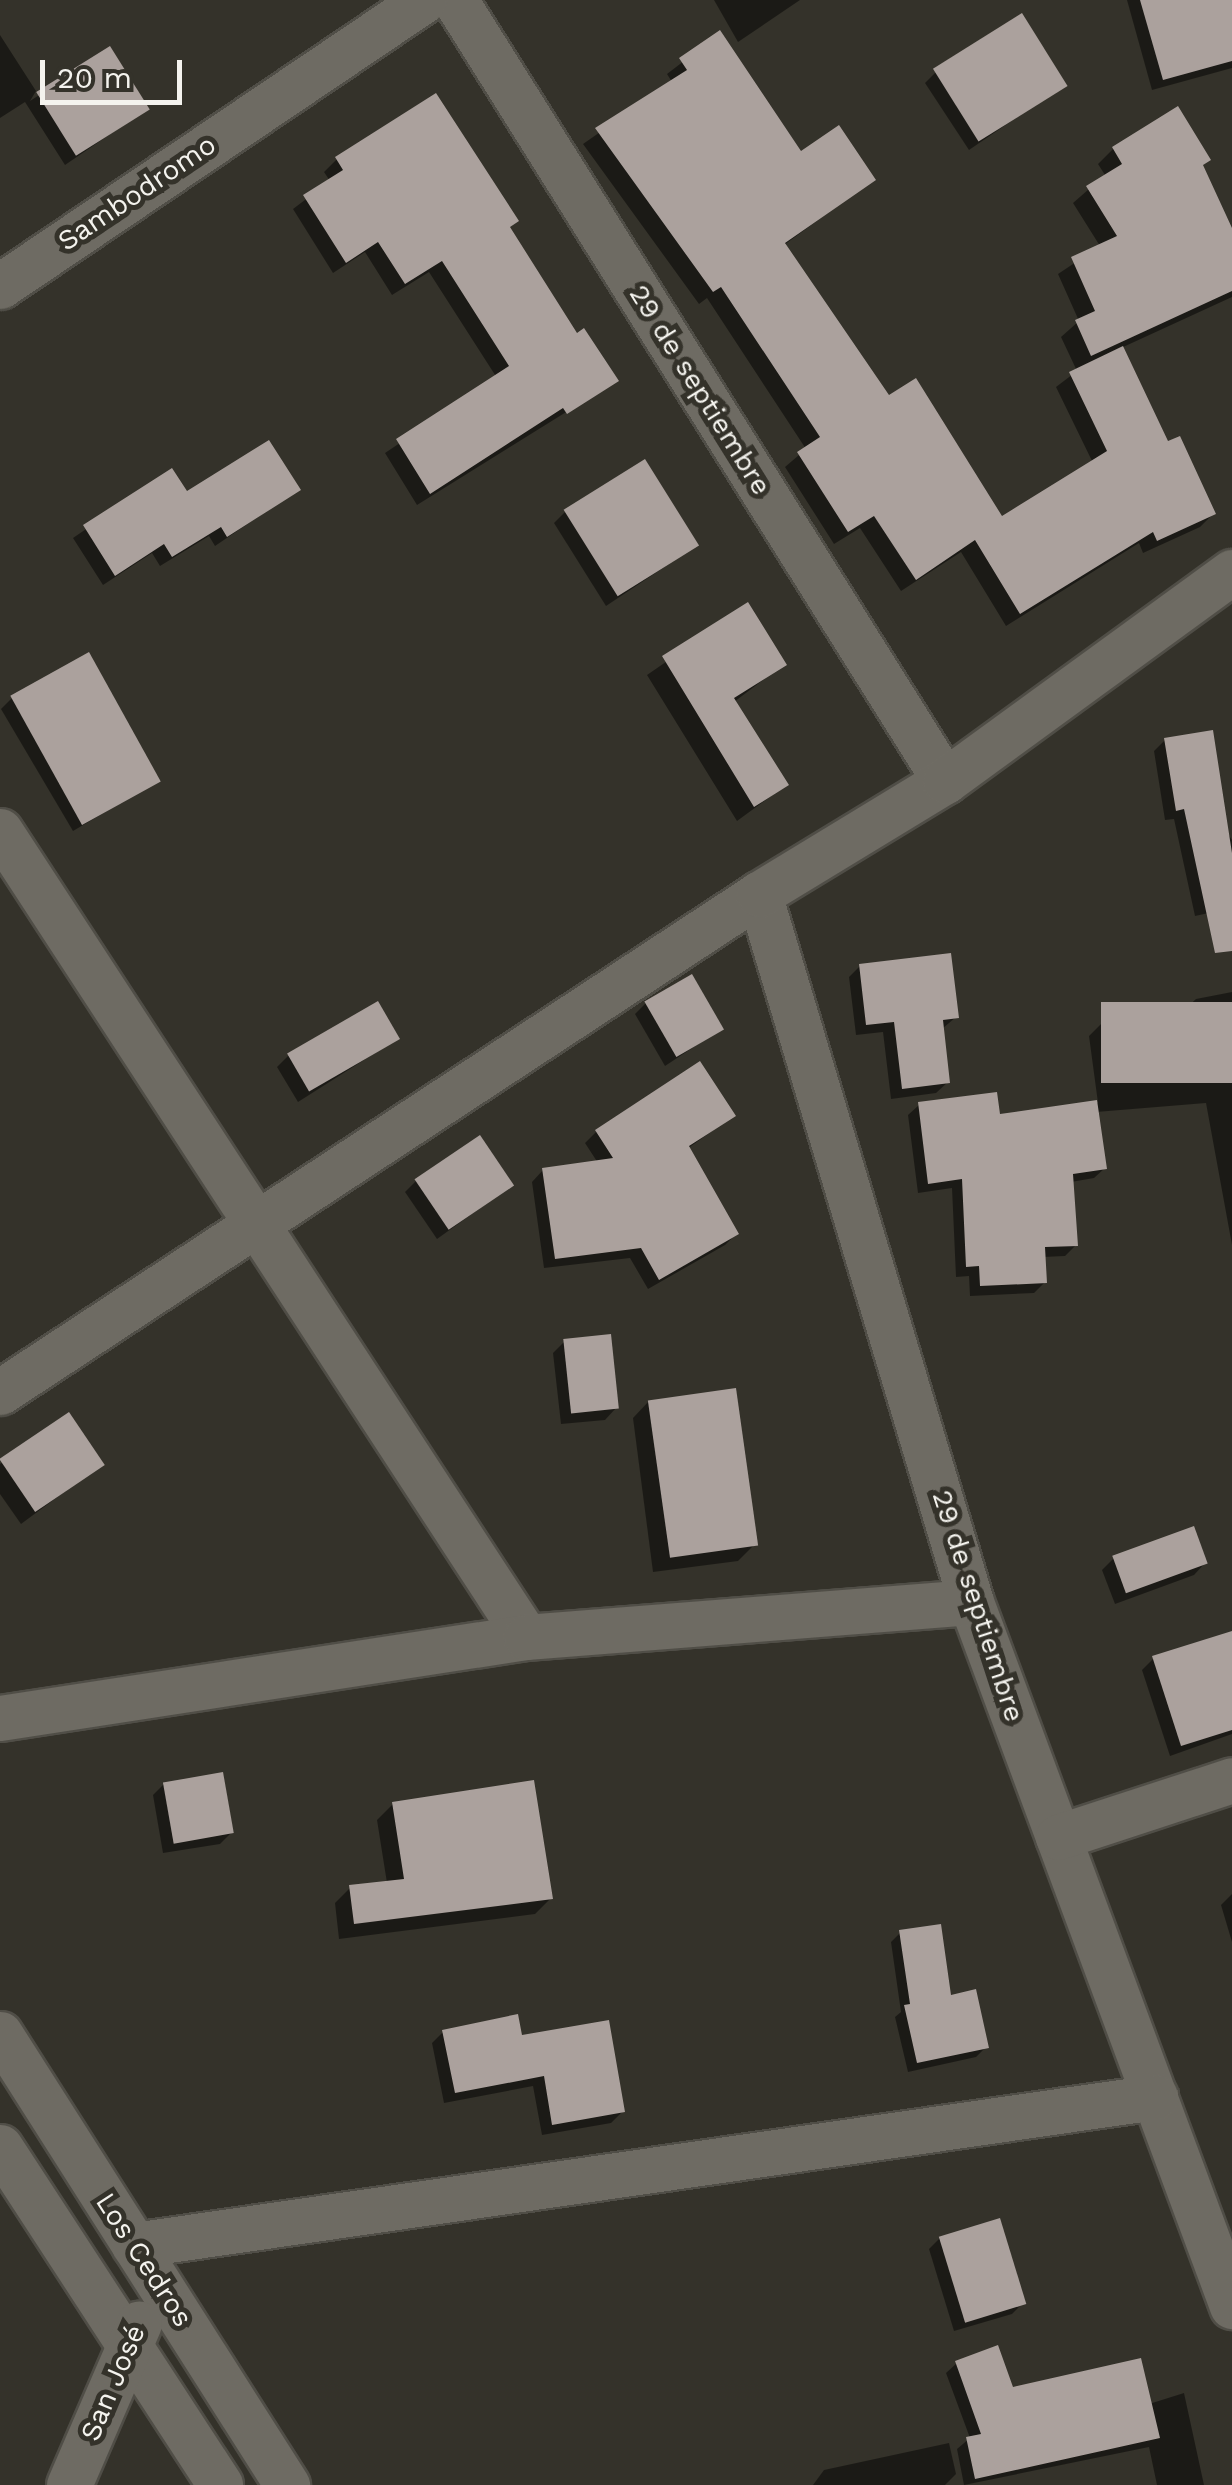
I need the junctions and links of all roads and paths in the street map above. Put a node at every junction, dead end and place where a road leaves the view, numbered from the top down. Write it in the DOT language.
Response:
graph roads {
  1 [pos="424,0"];
  2 [pos="455,0"];
  3 [pos="0,286"];
  4 [pos="1232,572"];
  5 [pos="945,781"];
  6 [pos="0,831"];
  7 [pos="758,894"];
  8 [pos="254,1220"];
  9 [pos="0,1392"];
  10 [pos="971,1602"];
  11 [pos="526,1637"];
  12 [pos="0,1718"];
  13 [pos="1232,1780"];
  14 [pos="1058,1837"];
  15 [pos="0,2034"];
  16 [pos="1155,2098"];
  17 [pos="0,2147"];
  18 [pos="146,2262"];
  19 [pos="1232,2306"];
  20 [pos="129,2346"];
  21 [pos="69,2485"];
  22 [pos="220,2485"];
  23 [pos="288,2485"];
  1 -- 3 [label="street, Sambodromo"];
  2 -- 5 [label="street, 29 de septiembre"];
  4 -- 5 [label="street"];
  5 -- 7 [label="street"];
  6 -- 8 [label="street"];
  7 -- 8 [label="street"];
  7 -- 10 [label="street, 29 de septiembre"];
  8 -- 9 [label="street"];
  8 -- 11 [label="street"];
  10 -- 11 [label="street"];
  10 -- 14 [label="street, 29 de septiembre"];
  11 -- 12 [label="street"];
  13 -- 14 [label="street"];
  14 -- 16 [label="street, 29 de septiembre"];
  15 -- 18 [label="street, Los Cedros"];
  16 -- 18 [label="street"];
  16 -- 19 [label="street, 29 de septiembre"];
  17 -- 20 [label="street"];
  18 -- 20 [label="street, San José"];
  18 -- 23 [label="street, Los Cedros"];
  20 -- 21 [label="street, San José"];
  20 -- 22 [label="street"];
}
